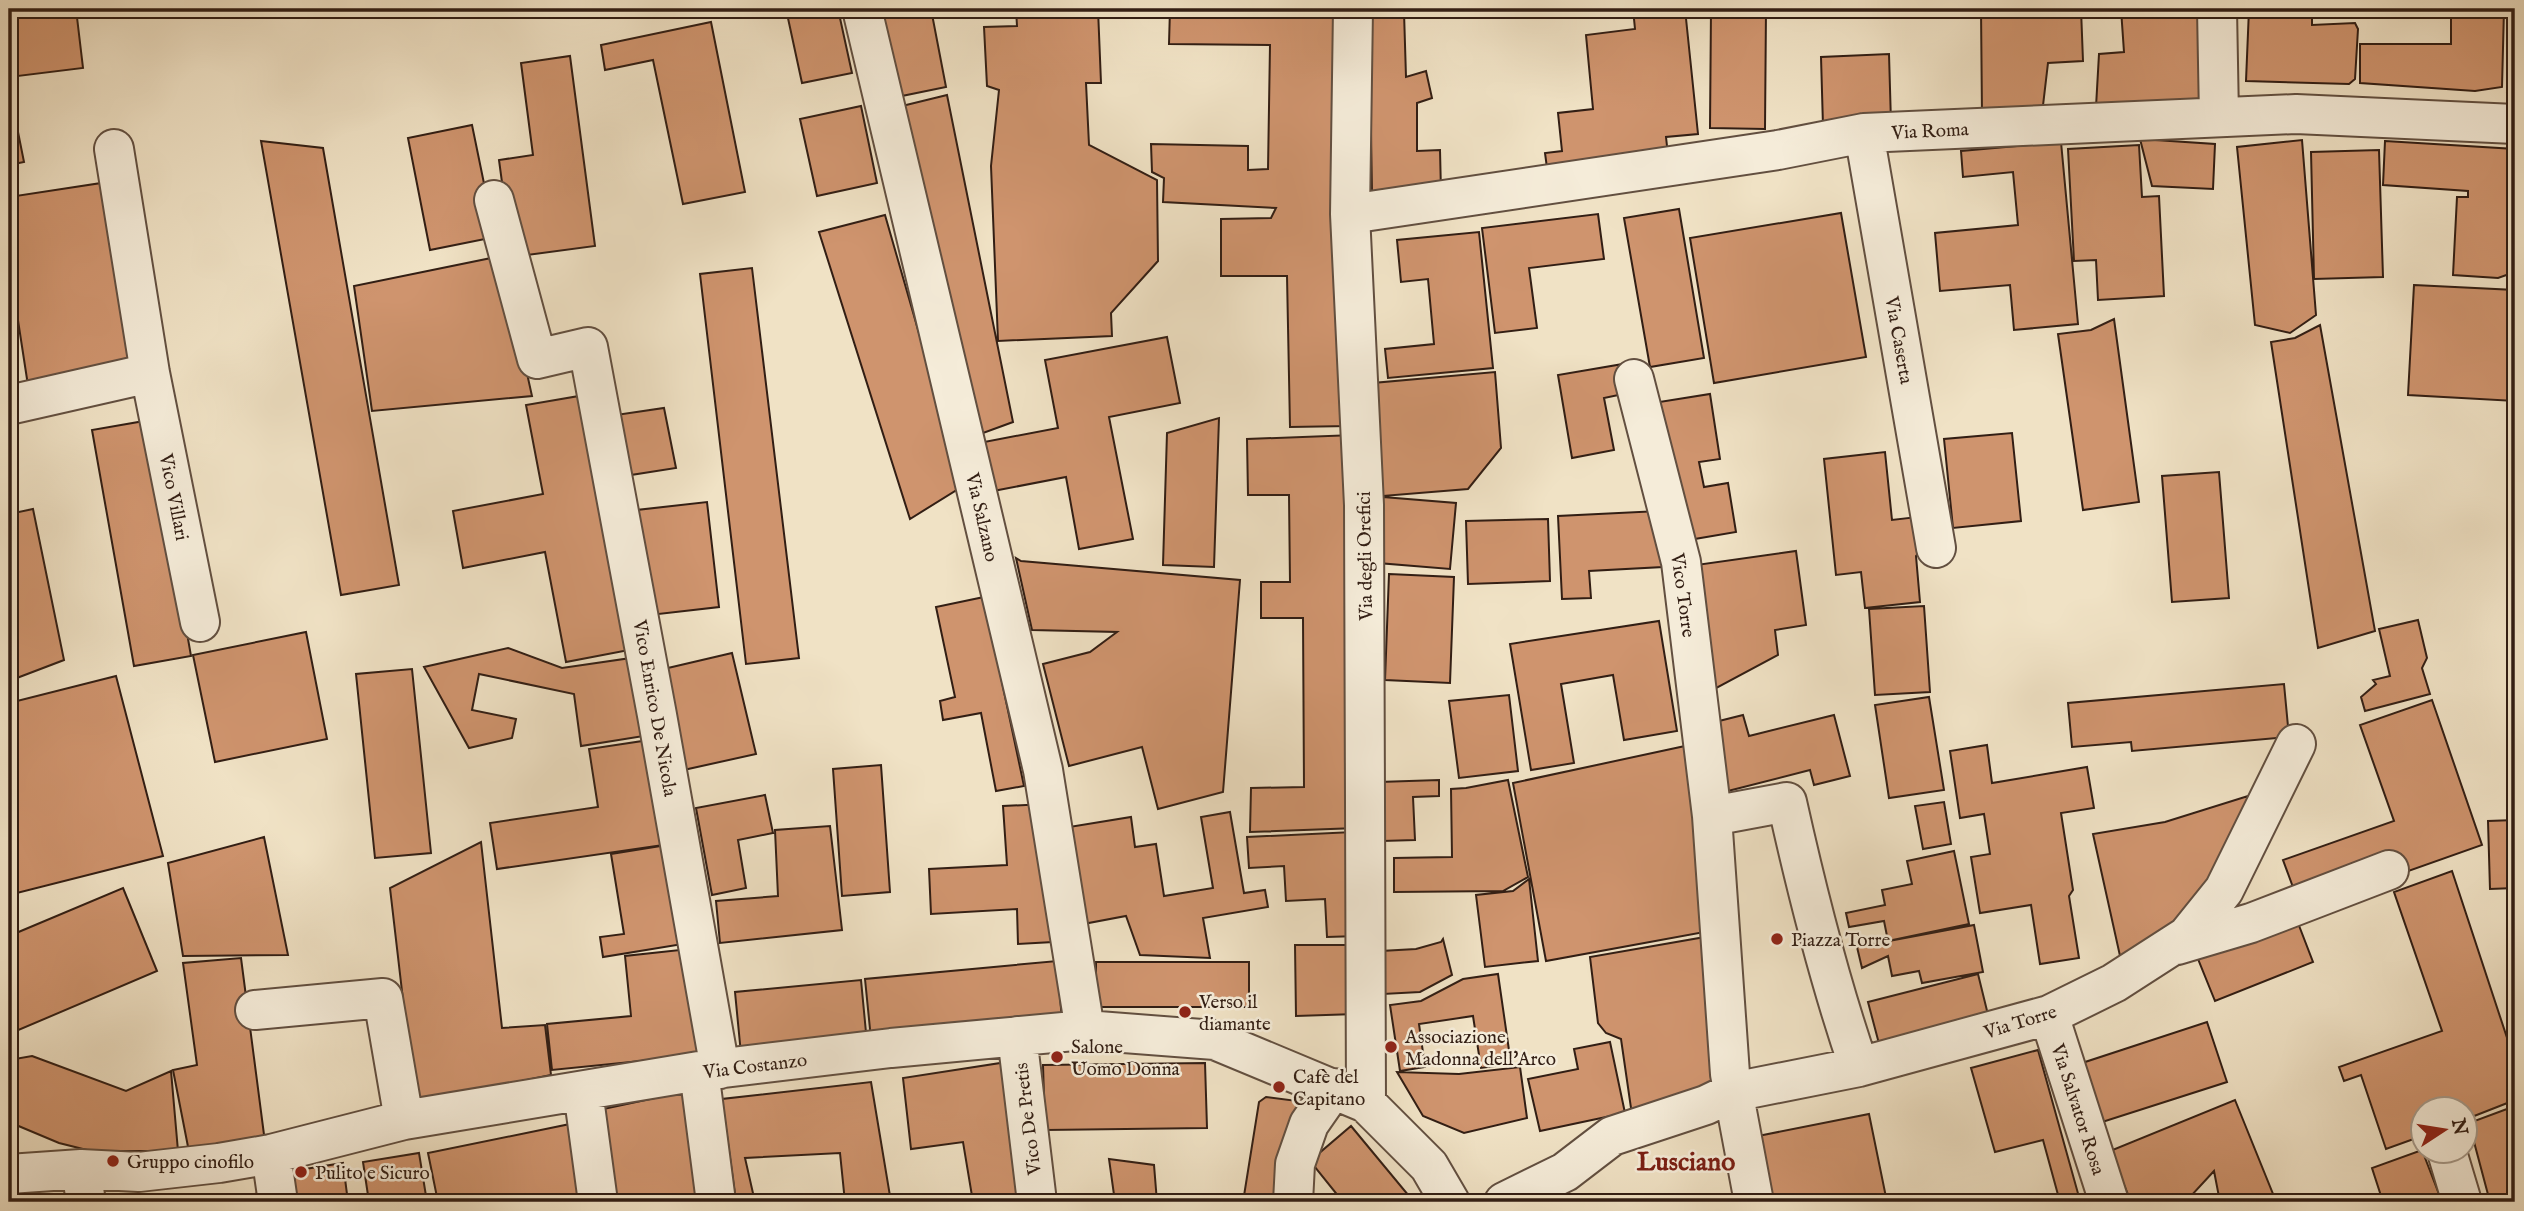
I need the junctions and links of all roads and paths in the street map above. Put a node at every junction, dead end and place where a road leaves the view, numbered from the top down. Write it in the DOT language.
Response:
graph roads {
  1 [pos="862,9"];
  2 [pos="1353,9"];
  3 [pos="2217,9"];
  4 [pos="2219,117"];
  5 [pos="2515,124"];
  6 [pos="1864,133"];
  7 [pos="114,149"];
  8 [pos="494,200"];
  9 [pos="1350,214"];
  10 [pos="150,373"];
  11 [pos="1634,379"];
  12 [pos="9,405"];
  13 [pos="1936,548"];
  14 [pos="200,622"];
  15 [pos="2296,744"];
  16 [pos="1712,816"];
  17 [pos="2389,870"];
  18 [pos="2169,947"];
  19 [pos="255,1010"];
  20 [pos="2049,1015"];
  21 [pos="1085,1030"];
  22 [pos="1017,1036"];
  23 [pos="1859,1067"];
  24 [pos="710,1070"];
  25 [pos="583,1091"];
  26 [pos="1734,1092"];
  27 [pos="1350,1096"];
  28 [pos="404,1120"];
  29 [pos="271,1154"];
  30 [pos="2451,1166"];
  31 [pos="9,1174"];
  32 [pos="83,1186"];
  33 [pos="278,1202"];
  34 [pos="598,1202"];
  35 [pos="716,1202"];
  36 [pos="1037,1202"];
  37 [pos="1293,1202"];
  38 [pos="1450,1202"];
  39 [pos="1504,1202"];
  40 [pos="1754,1202"];
  41 [pos="2109,1202"];
  42 [pos="2462,1202"];
  1 -- 21 [label="street, Via Salzano"];
  2 -- 9 [label="street, Via degli Orefici"];
  3 -- 4 [label="street"];
  4 -- 5 [label="street, Via Roma"];
  4 -- 6 [label="street, Via Roma"];
  6 -- 9 [label="street, Via Roma"];
  6 -- 13 [label="street, Via Caserta"];
  7 -- 10 [label="street, Vico Villari"];
  8 -- 24 [label="street, Vico Enrico De Nicola"];
  9 -- 27 [label="street, Via degli Orefici"];
  10 -- 12 [label="street"];
  10 -- 14 [label="street, Vico Villari"];
  11 -- 16 [label="street, Vico Torre"];
  15 -- 18 [label="street, Via Torre"];
  16 -- 23 [label="street"];
  16 -- 26 [label="street"];
  17 -- 18 [label="street, Via Torre"];
  18 -- 20 [label="street, Via Torre"];
  19 -- 28 [label="street"];
  20 -- 23 [label="street, Via Torre"];
  20 -- 41 [label="street, Via Salvator Rosa"];
  21 -- 22 [label="street, Via Costanzo"];
  21 -- 27 [label="street, Via Costanzo"];
  22 -- 24 [label="street, Via Costanzo"];
  22 -- 36 [label="street, Vico De Pretis"];
  23 -- 26 [label="street"];
  24 -- 25 [label="street, Via Costanzo"];
  24 -- 35 [label="street, Vico Enrico De Nicola"];
  25 -- 28 [label="street, Via Costanzo"];
  25 -- 34 [label="street"];
  26 -- 39 [label="street"];
  26 -- 40 [label="street"];
  27 -- 37 [label="street"];
  27 -- 38 [label="street, Via Costanzo"];
  28 -- 29 [label="street, Via Costanzo"];
  29 -- 32 [label="street, Via Costanzo"];
  29 -- 33 [label="street"];
  30 -- 42 [label="street"];
  31 -- 32 [label="street, Via Costanzo"];
}
